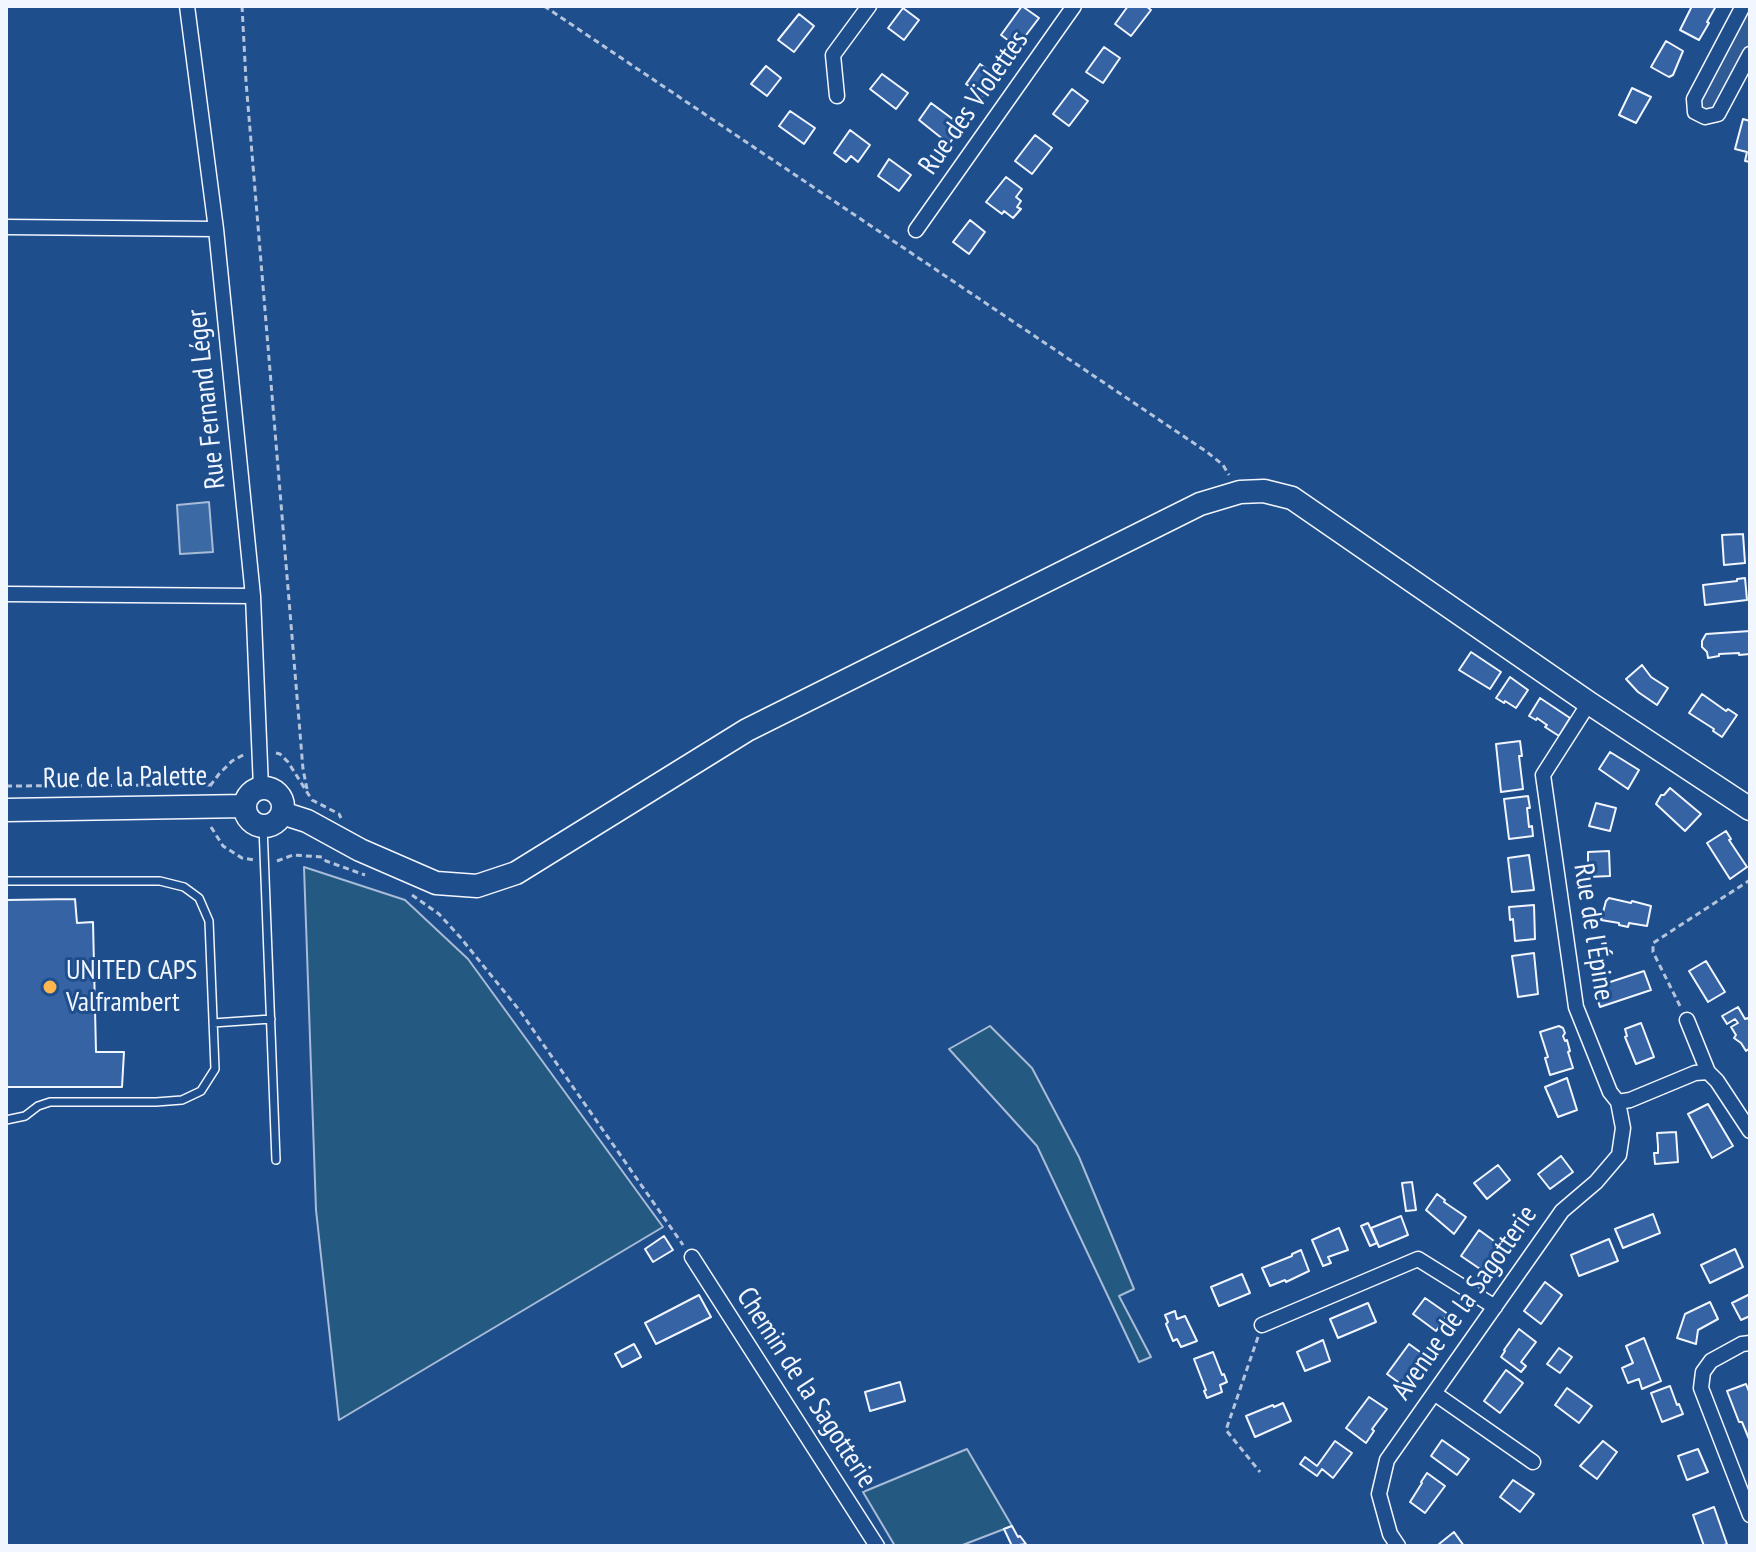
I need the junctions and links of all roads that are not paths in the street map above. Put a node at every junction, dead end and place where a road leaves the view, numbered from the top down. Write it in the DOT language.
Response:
graph roads {
  1 [pos="187,6"];
  2 [pos="869,6"];
  3 [pos="1074,6"];
  4 [pos="1743,6"];
  5 [pos="1750,54"];
  6 [pos="837,96"];
  7 [pos="6,227"];
  8 [pos="216,229"];
  9 [pos="916,230"];
  10 [pos="6,594"];
  11 [pos="253,596"];
  12 [pos="1589,703"];
  13 [pos="261,788"];
  14 [pos="245,806"];
  15 [pos="1750,809"];
  16 [pos="6,810"];
  17 [pos="272,820"];
  18 [pos="6,881"];
  19 [pos="271,1019"];
  20 [pos="1687,1020"];
  21 [pos="213,1023"];
  22 [pos="1708,1072"];
  23 [pos="1618,1102"];
  24 [pos="6,1120"];
  25 [pos="1750,1131"];
  26 [pos="276,1160"];
  27 [pos="692,1257"];
  28 [pos="1495,1307"];
  29 [pos="1262,1325"];
  30 [pos="1750,1343"];
  31 [pos="1434,1393"];
  32 [pos="1533,1462"];
  33 [pos="1750,1515"];
  34 [pos="877,1546"];
  35 [pos="1398,1546"];
  1 -- 8 [label="street, Rue Fernand Léger"];
  2 -- 6 [label="street"];
  3 -- 9 [label="street, Rue des Violettes"];
  4 -- 5 [label="street"];
  7 -- 8 [label="street"];
  8 -- 11 [label="street, Rue Fernand Léger"];
  10 -- 11 [label="street"];
  11 -- 13 [label="street, Rue Fernand Léger"];
  12 -- 15 [label="street"];
  12 -- 17 [label="street"];
  12 -- 23 [label="street, Rue de l'Épine"];
  13 -- 14 [label="street"];
  13 -- 17 [label="street"];
  14 -- 16 [label="street, Rue de la Palette"];
  14 -- 17 [label="street"];
  17 -- 19 [label="lane"];
  18 -- 21 [label="lane"];
  19 -- 21 [label="lane"];
  19 -- 26 [label="lane"];
  20 -- 22 [label="street"];
  21 -- 24 [label="lane"];
  22 -- 23 [label="street"];
  22 -- 25 [label="street"];
  23 -- 28 [label="street, Avenue de la Sagotterie"];
  27 -- 34 [label="street, Chemin de la Sagotterie"];
  28 -- 29 [label="street"];
  28 -- 31 [label="street, Avenue de la Sagotterie"];
  30 -- 33 [label="street"];
  31 -- 32 [label="street"];
  31 -- 35 [label="street, Avenue de la Sagotterie"];
}
